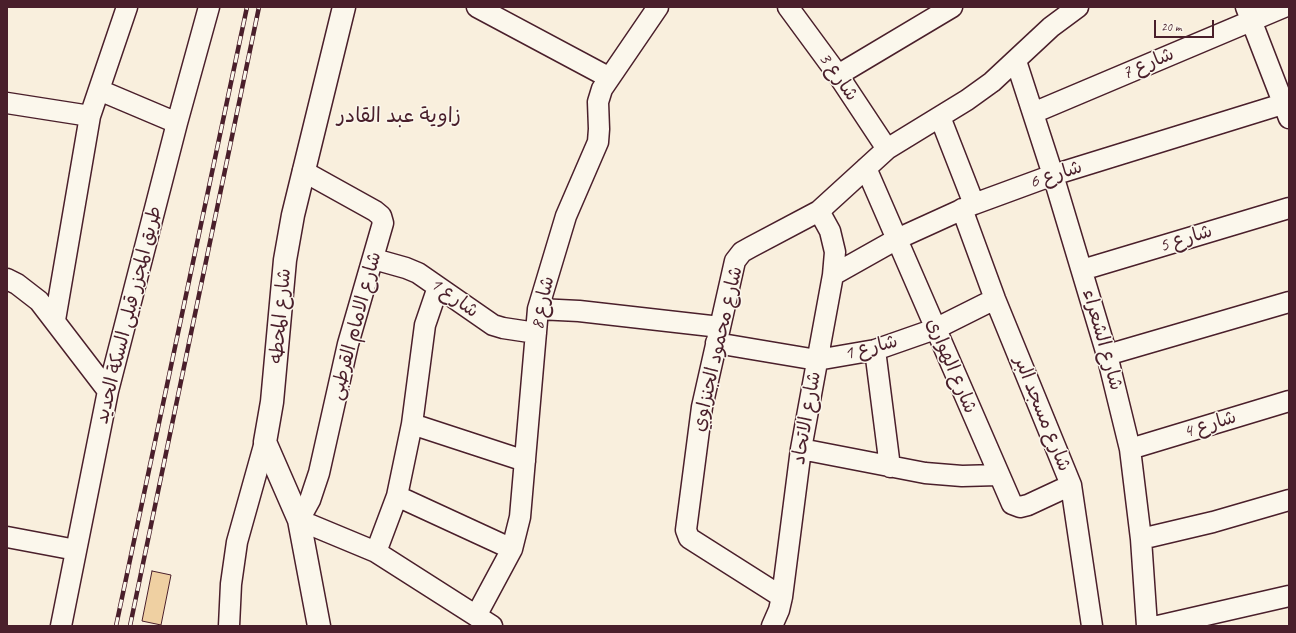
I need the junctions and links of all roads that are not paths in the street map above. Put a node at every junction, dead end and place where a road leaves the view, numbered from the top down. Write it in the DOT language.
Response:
graph roads {
  1 [pos="127,7"];
  2 [pos="209,7"];
  3 [pos="344,7"];
  4 [pos="477,7"];
  5 [pos="658,7"];
  6 [pos="788,7"];
  7 [pos="1078,7"];
  8 [pos="1284,7"];
  9 [pos="941,10"];
  10 [pos="1249,14"];
  11 [pos="1016,62"];
  12 [pos="838,75"];
  13 [pos="608,77"];
  14 [pos="99,90"];
  15 [pos="7,103"];
  16 [pos="1288,108"];
  17 [pos="1033,113"];
  18 [pos="90,116"];
  19 [pos="940,117"];
  20 [pos="177,123"];
  21 [pos="886,149"];
  22 [pos="866,168"];
  23 [pos="303,170"];
  24 [pos="1053,175"];
  25 [pos="968,206"];
  26 [pos="1289,208"];
  27 [pos="819,211"];
  28 [pos="897,239"];
  29 [pos="374,259"];
  30 [pos="1082,270"];
  31 [pos="833,275"];
  32 [pos="7,280"];
  33 [pos="438,287"];
  34 [pos="995,299"];
  35 [pos="1289,302"];
  36 [pos="538,309"];
  37 [pos="55,320"];
  38 [pos="936,329"];
  39 [pos="536,333"];
  40 [pos="718,335"];
  41 [pos="875,350"];
  42 [pos="1107,355"];
  43 [pos="817,360"];
  44 [pos="108,391"];
  45 [pos="1289,402"];
  46 [pos="412,424"];
  47 [pos="265,442"];
  48 [pos="801,448"];
  49 [pos="1130,449"];
  50 [pos="525,461"];
  51 [pos="890,467"];
  52 [pos="998,475"];
  53 [pos="1071,485"];
  54 [pos="397,496"];
  55 [pos="1289,500"];
  56 [pos="299,520"];
  57 [pos="7,537"];
  58 [pos="1141,539"];
  59 [pos="512,549"];
  60 [pos="76,550"];
  61 [pos="376,552"];
  62 [pos="1289,596"];
  63 [pos="782,597"];
  64 [pos="484,621"];
  65 [pos="61,626"];
  66 [pos="229,626"];
  67 [pos="319,626"];
  68 [pos="772,626"];
  69 [pos="1092,626"];
  70 [pos="1147,626"];
  71 [pos="1158,626"];
  1 -- 14 [label="street"];
  2 -- 20 [label="street, طريق المجزر قبلى السكة الحديد"];
  3 -- 23 [label="street, شارع المحطه"];
  4 -- 13 [label="street"];
  5 -- 13 [label="street, شارع 8"];
  6 -- 12 [label="street, شارع 3"];
  7 -- 11 [label="street, شارع محمود الجنزاوي"];
  8 -- 10 [label="street, شارع 7"];
  9 -- 12 [label="street"];
  10 -- 16 [label="street"];
  10 -- 17 [label="street, شارع 7"];
  11 -- 17 [label="street, شارع الشعراء"];
  11 -- 19 [label="street, شارع محمود الجنزاوي"];
  12 -- 21 [label="street, شارع 3"];
  13 -- 36 [label="street, شارع 8"];
  14 -- 18 [label="street"];
  14 -- 20 [label="street"];
  15 -- 18 [label="street"];
  16 -- 24 [label="street, شارع 6"];
  17 -- 24 [label="street, شارع الشعراء"];
  18 -- 37 [label="street"];
  19 -- 21 [label="street, شارع محمود الجنزاوي"];
  19 -- 25 [label="street, شارع مسجد البر"];
  20 -- 44 [label="street, طريق المجزر قبلى السكة الحديد"];
  21 -- 22 [label="street, شارع محمود الجنزاوي"];
  22 -- 27 [label="street, شارع محمود الجنزاوي"];
  22 -- 28 [label="street, شارع الهوارى"];
  23 -- 29 [label="street, شارع الامام القرطبى"];
  23 -- 47 [label="street, شارع المحطه"];
  24 -- 25 [label="street, شارع 6"];
  24 -- 30 [label="street, شارع الشعراء"];
  25 -- 28 [label="street, شارع 6"];
  25 -- 34 [label="street, شارع مسجد البر"];
  26 -- 30 [label="street, شارع 5"];
  27 -- 31 [label="street, شارع الاتحاد"];
  27 -- 40 [label="street, شارع محمود الجنزاوي"];
  28 -- 31 [label="street, شارع 6"];
  28 -- 38 [label="street, شارع الهوارى"];
  29 -- 33 [label="street, شارع 1"];
  29 -- 56 [label="street, شارع الامام القرطبى"];
  30 -- 42 [label="street, شارع الشعراء"];
  31 -- 43 [label="street, شارع الاتحاد"];
  32 -- 37 [label="street"];
  33 -- 39 [label="street, شارع 1"];
  33 -- 46 [label="street"];
  34 -- 38 [label="street, شارع 1"];
  34 -- 53 [label="street, شارع مسجد البر"];
  35 -- 42 [label="street"];
  36 -- 39 [label="street, شارع 8"];
  36 -- 40 [label="street, شارع 1"];
  37 -- 44 [label="street"];
  38 -- 41 [label="street, شارع 1"];
  38 -- 52 [label="street, شارع الهوارى"];
  39 -- 50 [label="street, شارع 8"];
  40 -- 43 [label="street, شارع 1"];
  40 -- 63 [label="street, شارع محمود الجنزاوي"];
  41 -- 43 [label="street, شارع 1"];
  41 -- 51 [label="street"];
  42 -- 49 [label="street, شارع الشعراء"];
  43 -- 48 [label="street, شارع الاتحاد"];
  44 -- 60 [label="street, طريق المجزر قبلى السكة الحديد"];
  45 -- 49 [label="street, شارع 4"];
  46 -- 50 [label="street"];
  46 -- 54 [label="street"];
  47 -- 56 [label="street"];
  47 -- 66 [label="street, شارع المحطه"];
  48 -- 51 [label="street"];
  48 -- 63 [label="street, شارع الاتحاد"];
  49 -- 58 [label="street, شارع الشعراء"];
  50 -- 59 [label="street, شارع 8"];
  51 -- 52 [label="street"];
  52 -- 53 [label="street, شارع الهوارى"];
  53 -- 69 [label="street, شارع مسجد البر"];
  54 -- 59 [label="street"];
  54 -- 61 [label="street"];
  55 -- 58 [label="street"];
  56 -- 61 [label="street"];
  56 -- 67 [label="street"];
  57 -- 60 [label="street"];
  58 -- 70 [label="street, شارع الشعراء"];
  59 -- 64 [label="street, شارع 8"];
  60 -- 65 [label="street, طريق المجزر قبلى السكة الحديد"];
  61 -- 64 [label="street"];
  62 -- 71 [label="street"];
  63 -- 68 [label="street, شارع الاتحاد"];
}
